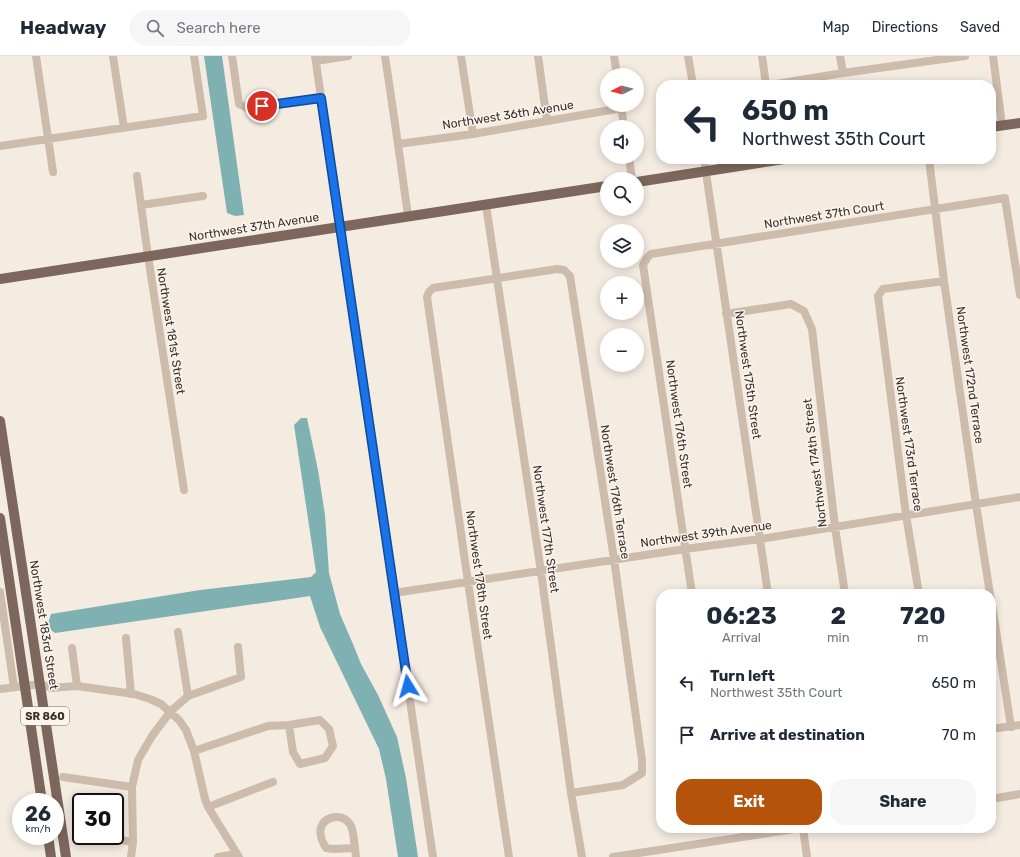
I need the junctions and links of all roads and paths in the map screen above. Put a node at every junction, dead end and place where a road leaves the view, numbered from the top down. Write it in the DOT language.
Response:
graph roads {
  1 [pos="36,56"];
  2 [pos="113,56"];
  3 [pos="194,56"];
  4 [pos="232,56"];
  5 [pos="348,56"];
  6 [pos="385,56"];
  7 [pos="461,56"];
  8 [pos="538,56"];
  9 [pos="614,56"];
  10 [pos="688,56"];
  11 [pos="762,56"];
  12 [pos="840,56"];
  13 [pos="965,56"];
  14 [pos="993,56"];
  15 [pos="316,58"];
  16 [pos="915,59"];
  17 [pos="616,68"];
  18 [pos="843,73"];
  19 [pos="692,80"];
  20 [pos="765,80"];
  21 [pos="800,80"];
  22 [pos="321,98"];
  23 [pos="600,110"];
  24 [pos="547,121"];
  25 [pos="1020,123"];
  26 [pos="1002,125"];
  27 [pos="996,126"];
  28 [pos="124,128"];
  29 [pos="473,134"];
  30 [pos="48,139"];
  31 [pos="398,144"];
  32 [pos="0,146"];
  33 [pos="704,164"];
  34 [pos="749,164"];
  35 [pos="930,164"];
  36 [pos="705,171"];
  37 [pos="53,172"];
  38 [pos="137,176"];
  39 [pos="644,181"];
  40 [pos="600,187"];
  41 [pos="204,196"];
  42 [pos="140,205"];
  43 [pos="486,205"];
  44 [pos="936,209"];
  45 [pos="408,216"];
  46 [pos="340,227"];
  47 [pos="716,244"];
  48 [pos="148,256"];
  49 [pos="647,258"];
  50 [pos="497,278"];
  51 [pos="0,279"];
  52 [pos="944,281"];
  53 [pos="1020,295"];
  54 [pos="726,314"];
  55 [pos="0,421"];
  56 [pos="184,490"];
  57 [pos="1020,497"];
  58 [pos="976,504"];
  59 [pos="906,515"];
  60 [pos="0,518"];
  61 [pos="835,527"];
  62 [pos="1,531"];
  63 [pos="760,539"];
  64 [pos="686,549"];
  65 [pos="20,552"];
  66 [pos="614,559"];
  67 [pos="540,572"];
  68 [pos="468,582"];
  69 [pos="691,589"];
  70 [pos="767,589"];
  71 [pos="844,589"];
  72 [pos="918,589"];
  73 [pos="989,589"];
  74 [pos="0,592"];
  75 [pos="394,593"];
  76 [pos="1,611"];
  77 [pos="996,624"];
  78 [pos="178,632"];
  79 [pos="126,638"];
  80 [pos="238,647"];
  81 [pos="72,648"];
  82 [pos="40,684"];
  83 [pos="25,686"];
  84 [pos="77,686"];
  85 [pos="14,687"];
  86 [pos="0,689"];
  87 [pos="131,694"];
  88 [pos="188,696"];
  89 [pos="170,712"];
  90 [pos="289,725"];
  91 [pos="1016,726"];
  92 [pos="996,728"];
  93 [pos="194,751"];
  94 [pos="63,777"];
  95 [pos="273,782"];
  96 [pos="132,787"];
  97 [pos="41,793"];
  98 [pos="571,793"];
  99 [pos="1020,794"];
  100 [pos="996,798"];
  101 [pos="208,807"];
  102 [pos="769,833"];
  103 [pos="803,833"];
  104 [pos="124,841"];
  105 [pos="133,842"];
  106 [pos="49,845"];
  107 [pos="354,848"];
  108 [pos="238,855"];
  109 [pos="51,857"];
  110 [pos="66,857"];
  111 [pos="131,857"];
  112 [pos="218,857"];
  113 [pos="356,857"];
  114 [pos="433,857"];
  115 [pos="509,857"];
  116 [pos="582,857"];
  117 [pos="613,857"];
  118 [pos="807,857"];
  1 -- 30 [label="street"];
  2 -- 28 [label="street"];
  3 -- 28 [label="street"];
  4 -- 22 [label="street"];
  5 -- 15 [label="street"];
  6 -- 31 [label="street"];
  7 -- 29 [label="street"];
  8 -- 24 [label="street"];
  9 -- 17 [label="street"];
  10 -- 19 [label="street"];
  11 -- 20 [label="street"];
  12 -- 18 [label="street"];
  13 -- 16 [label="street"];
  14 -- 26 [label="street"];
  15 -- 22 [label="street"];
  16 -- 18 [label="street"];
  18 -- 21 [label="street"];
  22 -- 46 [label="street"];
  23 -- 24 [label="street, Northwest 36th Avenue"];
  24 -- 29 [label="street, Northwest 36th Avenue"];
  25 -- 26 [label="main road"];
  26 -- 27 [label="main road"];
  28 -- 30 [label="street"];
  29 -- 31 [label="street, Northwest 36th Avenue"];
  30 -- 32 [label="street"];
  30 -- 37 [label="street"];
  31 -- 45 [label="street"];
  33 -- 36 [label="street, Northwest 175th Street"];
  34 -- 36 [label="main road"];
  35 -- 44 [label="street, Northwest 172nd Terrace"];
  36 -- 39 [label="main road"];
  36 -- 47 [label="street, Northwest 175th Street"];
  38 -- 42 [label="street, Northwest 181st Street"];
  40 -- 43 [label="main road, Northwest 37th Avenue"];
  41 -- 42 [label="street"];
  42 -- 48 [label="street, Northwest 181st Street"];
  43 -- 45 [label="main road, Northwest 37th Avenue"];
  43 -- 50 [label="street, Northwest 177th Street"];
  44 -- 47 [label="street, Northwest 37th Court"];
  44 -- 52 [label="street, Northwest 172nd Terrace"];
  44 -- 53 [label="street, Northwest 37th Court"];
  45 -- 46 [label="main road, Northwest 37th Avenue"];
  46 -- 48 [label="main road, Northwest 37th Avenue"];
  46 -- 75 [label="street"];
  47 -- 49 [label="street, Northwest 37th Court"];
  47 -- 54 [label="street, Northwest 175th Street"];
  48 -- 51 [label="main road, Northwest 37th Avenue"];
  48 -- 56 [label="street, Northwest 181st Street"];
  49 -- 64 [label="street, Northwest 176th Street"];
  50 -- 66 [label="street, Northwest 176th Terrace"];
  50 -- 67 [label="street, Northwest 177th Street"];
  50 -- 68 [label="street, Northwest 178th Street"];
  52 -- 58 [label="street, Northwest 172nd Terrace"];
  52 -- 59 [label="street, Northwest 173rd Terrace"];
  54 -- 61 [label="street, Northwest 174th Street"];
  54 -- 63 [label="street, Northwest 175th Street"];
  55 -- 65 [label="main road, Northwest 183rd Street / SR 860"];
  57 -- 58 [label="street, Northwest 39th Avenue"];
  58 -- 59 [label="street, Northwest 39th Avenue"];
  58 -- 73 [label="street, Northwest 172nd Terrace"];
  59 -- 61 [label="street, Northwest 39th Avenue"];
  59 -- 72 [label="street, Northwest 173rd Terrace"];
  60 -- 62 [label="main road, SR 860"];
  61 -- 63 [label="street, Northwest 39th Avenue"];
  61 -- 71 [label="street, Northwest 174th Street"];
  62 -- 65 [label="main road"];
  62 -- 83 [label="main road, SR 860"];
  63 -- 64 [label="street, Northwest 39th Avenue"];
  63 -- 70 [label="street, Northwest 175th Street"];
  64 -- 66 [label="street, Northwest 39th Avenue"];
  64 -- 69 [label="street, Northwest 176th Street"];
  65 -- 82 [label="main road, Northwest 183rd Street / SR 860"];
  66 -- 67 [label="street, Northwest 39th Avenue"];
  66 -- 98 [label="street, Northwest 176th Terrace"];
  67 -- 68 [label="street, Northwest 39th Avenue"];
  67 -- 98 [label="street, Northwest 177th Street"];
  68 -- 75 [label="street, Northwest 39th Avenue"];
  68 -- 115 [label="street, Northwest 178th Street"];
  74 -- 76 [label="street"];
  75 -- 114 [label="street"];
  76 -- 85 [label="street"];
  77 -- 91 [label="street"];
  78 -- 88 [label="street"];
  79 -- 87 [label="street"];
  80 -- 88 [label="street"];
  81 -- 84 [label="street"];
  82 -- 83 [label="street"];
  82 -- 84 [label="street"];
  82 -- 110 [label="main road, Northwest 183rd Street / SR 860"];
  83 -- 85 [label="street"];
  83 -- 97 [label="main road, SR 860"];
  84 -- 87 [label="street"];
  85 -- 86 [label="street"];
  87 -- 89 [label="street"];
  88 -- 89 [label="street"];
  89 -- 93 [label="street"];
  89 -- 96 [label="street"];
  90 -- 90 [label="street"];
  90 -- 93 [label="street"];
  91 -- 92 [label="street"];
  93 -- 101 [label="street"];
  94 -- 96 [label="street"];
  95 -- 101 [label="street"];
  96 -- 105 [label="street"];
  98 -- 116 [label="street, Northwest 177th Street"];
  99 -- 100 [label="street"];
  101 -- 108 [label="street"];
  102 -- 117 [label="street"];
  103 -- 118 [label="street"];
  104 -- 105 [label="street"];
  105 -- 111 [label="street"];
  106 -- 109 [label="main road"];
  107 -- 107 [label="street"];
  107 -- 113 [label="street"];
  108 -- 112 [label="street"];
}
